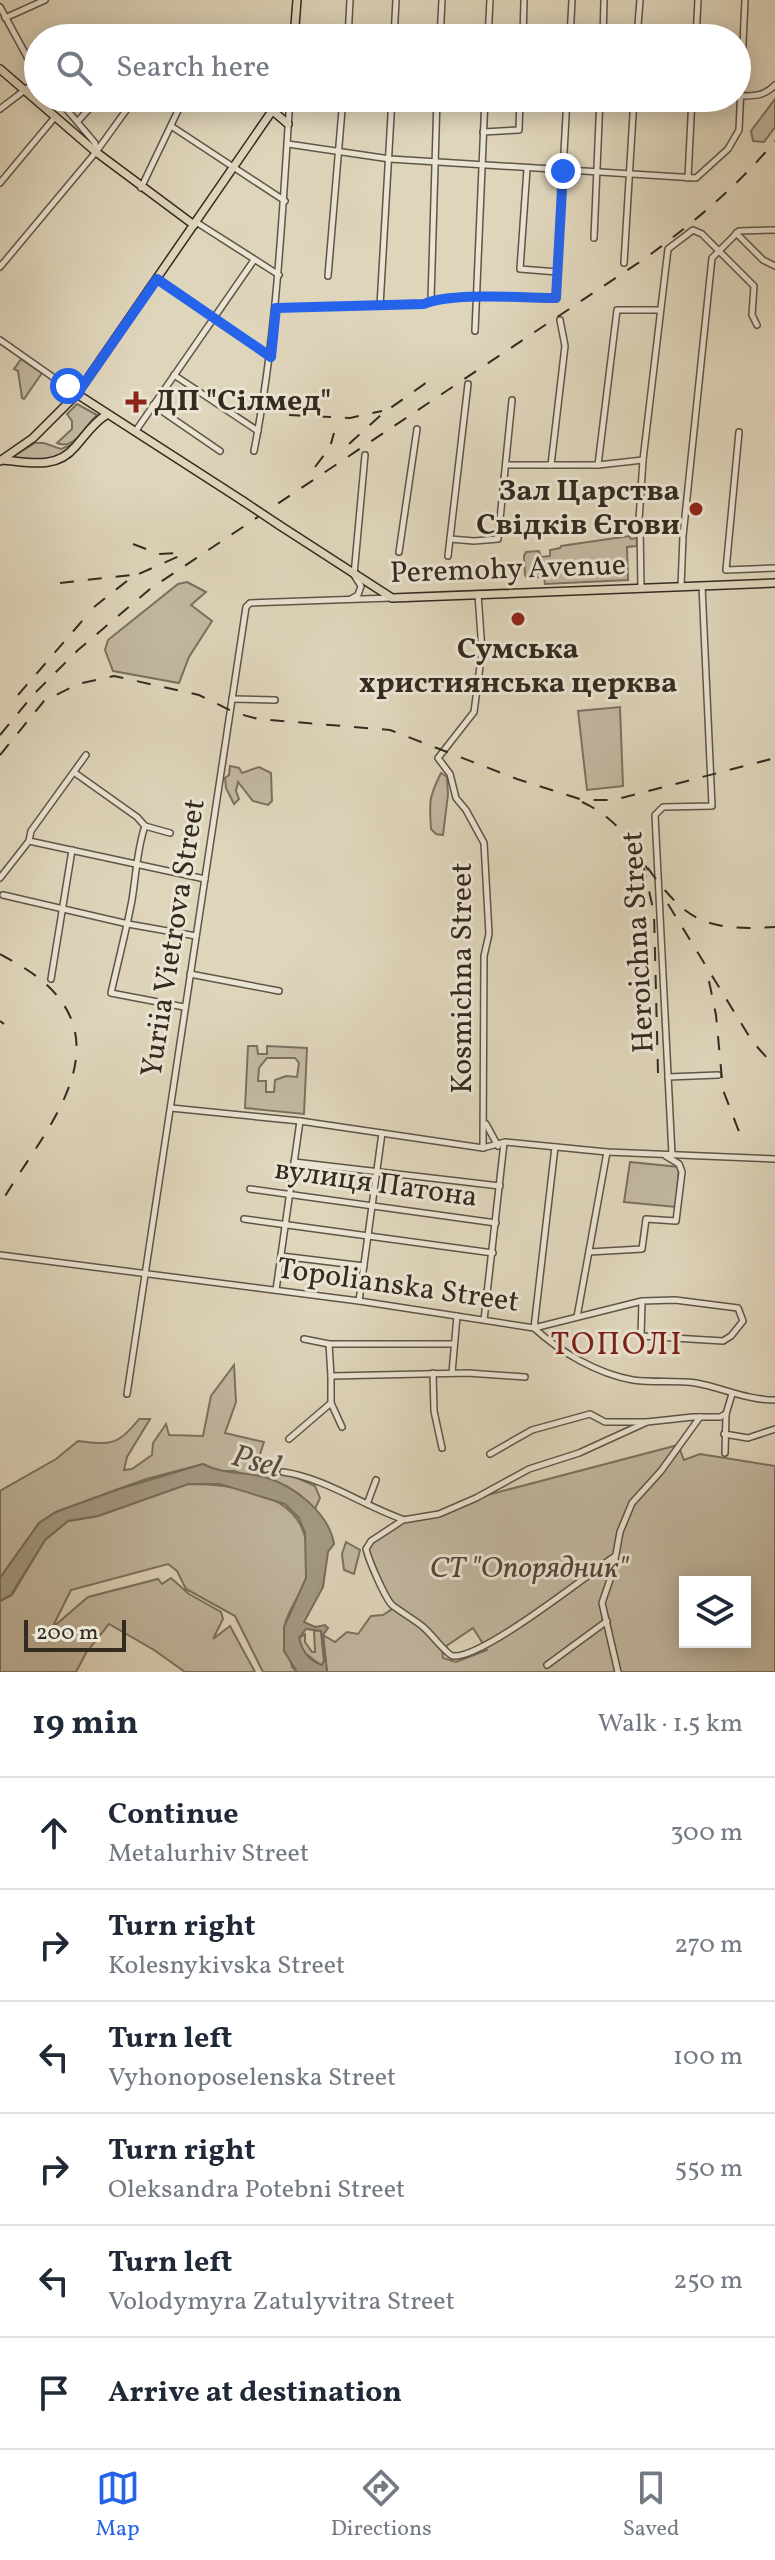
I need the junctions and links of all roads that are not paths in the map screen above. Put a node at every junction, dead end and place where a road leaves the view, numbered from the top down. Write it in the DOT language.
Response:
graph roads {
  1 [pos="45,0"];
  2 [pos="297,0"];
  3 [pos="350,0"];
  4 [pos="396,0"];
  5 [pos="442,0"];
  6 [pos="490,0"];
  7 [pos="524,0"];
  8 [pos="572,0"];
  9 [pos="604,0"];
  10 [pos="640,0"];
  11 [pos="698,0"];
  12 [pos="745,0"];
  13 [pos="0,7"];
  14 [pos="5,18"];
  15 [pos="295,24"];
  16 [pos="349,24"];
  17 [pos="395,24"];
  18 [pos="441,24"];
  19 [pos="489,24"];
  20 [pos="523,24"];
  21 [pos="571,24"];
  22 [pos="603,24"];
  23 [pos="638,24"];
  24 [pos="697,24"];
  25 [pos="744,24"];
  26 [pos="24,53"];
  27 [pos="0,69"];
  28 [pos="775,85"];
  29 [pos="24,90"];
  30 [pos="24,92"];
  31 [pos="751,96"];
  32 [pos="0,109"];
  33 [pos="49,112"];
  34 [pos="70,112"];
  35 [pos="86,112"];
  36 [pos="125,112"];
  37 [pos="178,112"];
  38 [pos="272,112"];
  39 [pos="274,112"];
  40 [pos="289,112"];
  41 [pos="342,112"];
  42 [pos="392,112"];
  43 [pos="436,112"];
  44 [pos="484,112"];
  45 [pos="520,112"];
  46 [pos="566,112"];
  47 [pos="600,112"];
  48 [pos="633,112"];
  49 [pos="691,112"];
  50 [pos="740,112"];
  51 [pos="55,117"];
  52 [pos="78,121"];
  53 [pos="288,124"];
  54 [pos="171,126"];
  55 [pos="483,132"];
  56 [pos="288,144"];
  57 [pos="96,152"];
  58 [pos="338,153"];
  59 [pos="390,159"];
  60 [pos="434,163"];
  61 [pos="483,166"];
  62 [pos="233,167"];
  63 [pos="527,169"];
  64 [pos="563,171"];
  65 [pos="598,174"];
  66 [pos="630,175"];
  67 [pos="688,178"];
  68 [pos="0,183"];
  69 [pos="141,188"];
  70 [pos="285,201"];
  71 [pos="195,224"];
  72 [pos="775,230"];
  73 [pos="738,232"];
  74 [pos="594,238"];
  75 [pos="719,250"];
  76 [pos="254,260"];
  77 [pos="624,263"];
  78 [pos="775,266"];
  79 [pos="0,267"];
  80 [pos="558,272"];
  81 [pos="279,275"];
  82 [pos="328,276"];
  83 [pos="157,279"];
  84 [pos="477,297"];
  85 [pos="431,300"];
  86 [pos="380,306"];
  87 [pos="276,308"];
  88 [pos="660,310"];
  89 [pos="213,317"];
  90 [pos="560,320"];
  91 [pos="757,325"];
  92 [pos="475,331"];
  93 [pos="0,340"];
  94 [pos="271,357"];
  95 [pos="174,375"];
  96 [pos="468,384"];
  97 [pos="77,394"];
  98 [pos="512,400"];
  99 [pos="153,405"];
  100 [pos="106,415"];
  101 [pos="417,429"];
  102 [pos="258,431"];
  103 [pos="739,432"];
  104 [pos="135,433"];
  105 [pos="220,451"];
  106 [pos="254,451"];
  107 [pos="365,455"];
  108 [pos="1,460"];
  109 [pos="643,460"];
  110 [pos="506,465"];
  111 [pos="551,465"];
  112 [pos="598,465"];
  113 [pos="450,539"];
  114 [pos="399,552"];
  115 [pos="448,556"];
  116 [pos="775,568"];
  117 [pos="354,575"];
  118 [pos="775,583"];
  119 [pos="702,586"];
  120 [pos="681,587"];
  121 [pos="641,588"];
  122 [pos="478,594"];
  123 [pos="392,598"];
  124 [pos="349,600"];
  125 [pos="246,607"];
  126 [pos="232,699"];
  127 [pos="275,700"];
  128 [pos="86,755"];
  129 [pos="75,773"];
  130 [pos="145,826"];
  131 [pos="170,833"];
  132 [pos="29,841"];
  133 [pos="72,850"];
  134 [pos="138,865"];
  135 [pos="0,878"];
  136 [pos="205,879"];
  137 [pos="3,895"];
  138 [pos="61,907"];
  139 [pos="128,924"];
  140 [pos="196,936"];
  141 [pos="190,974"];
  142 [pos="51,979"];
  143 [pos="279,991"];
  144 [pos="184,1007"];
  145 [pos="718,1075"];
  146 [pos="668,1077"];
  147 [pos="171,1108"];
  148 [pos="485,1119"];
  149 [pos="297,1121"];
  150 [pos="382,1133"];
  151 [pos="505,1142"];
  152 [pos="498,1146"];
  153 [pos="555,1147"];
  154 [pos="483,1148"];
  155 [pos="607,1152"];
  156 [pos="662,1154"];
  157 [pos="672,1155"];
  158 [pos="775,1159"];
  159 [pos="294,1162"];
  160 [pos="377,1173"];
  161 [pos="500,1186"];
  162 [pos="250,1189"];
  163 [pos="290,1194"];
  164 [pos="372,1207"];
  165 [pos="244,1219"];
  166 [pos="496,1223"];
  167 [pos="285,1224"];
  168 [pos="368,1236"];
  169 [pos="589,1252"];
  170 [pos="493,1253"];
  171 [pos="0,1255"];
  172 [pos="281,1256"];
  173 [pos="364,1266"];
  174 [pos="146,1275"];
  175 [pos="276,1290"];
  176 [pos="359,1301"];
  177 [pos="642,1301"];
  178 [pos="457,1316"];
  179 [pos="577,1317"];
  180 [pos="484,1320"];
  181 [pos="534,1328"];
  182 [pos="304,1339"];
  183 [pos="329,1344"];
  184 [pos="454,1344"];
  185 [pos="433,1373"];
  186 [pos="452,1373"];
  187 [pos="331,1376"];
  188 [pos="525,1377"];
  189 [pos="127,1394"];
  190 [pos="732,1394"];
  191 [pos="775,1400"];
  192 [pos="331,1403"];
  193 [pos="726,1414"];
  194 [pos="700,1417"];
  195 [pos="647,1422"];
  196 [pos="342,1427"];
  197 [pos="775,1429"];
  198 [pos="724,1434"];
  199 [pos="289,1439"];
  200 [pos="442,1448"];
  201 [pos="725,1453"];
  202 [pos="490,1454"];
  203 [pos="283,1472"];
  204 [pos="376,1480"];
  205 [pos="367,1504"];
  206 [pos="403,1520"];
  207 [pos="615,1556"];
  208 [pos="607,1621"];
  209 [pos="547,1665"];
  210 [pos="618,1672"];
  1 -- 14 [label="street"];
  2 -- 15 [label="main road"];
  3 -- 16 [label="street"];
  4 -- 17 [label="street"];
  5 -- 18 [label="street"];
  6 -- 19 [label="street"];
  7 -- 20 [label="street"];
  8 -- 21 [label="street"];
  9 -- 22 [label="street"];
  10 -- 23 [label="street"];
  11 -- 24 [label="street"];
  12 -- 25 [label="street"];
  13 -- 14 [label="street"];
  14 -- 26 [label="street"];
  27 -- 29 [label="main road"];
  28 -- 31 [label="street"];
  30 -- 32 [label="street"];
  33 -- 51 [label="main road"];
  34 -- 52 [label="street"];
  35 -- 52 [label="street"];
  36 -- 57 [label="street"];
  37 -- 54 [label="street"];
  38 -- 62 [label="main road"];
  39 -- 53 [label="main road"];
  40 -- 53 [label="street"];
  41 -- 58 [label="street"];
  42 -- 59 [label="street"];
  43 -- 60 [label="street"];
  44 -- 55 [label="street"];
  45 -- 55 [label="street"];
  46 -- 64 [label="street"];
  47 -- 65 [label="street"];
  48 -- 66 [label="street"];
  49 -- 67 [label="street"];
  50 -- 67 [label="street"];
  51 -- 57 [label="main road"];
  51 -- 68 [label="street"];
  52 -- 57 [label="street"];
  53 -- 56 [label="street"];
  54 -- 62 [label="street"];
  54 -- 69 [label="street"];
  55 -- 61 [label="street"];
  56 -- 58 [label="street"];
  56 -- 70 [label="street"];
  57 -- 69 [label="main road"];
  57 -- 79 [label="street"];
  58 -- 59 [label="street"];
  58 -- 82 [label="street"];
  59 -- 60 [label="street"];
  59 -- 86 [label="street"];
  60 -- 61 [label="street"];
  60 -- 85 [label="street"];
  61 -- 63 [label="street"];
  61 -- 84 [label="street"];
  62 -- 70 [label="street"];
  62 -- 71 [label="main road"];
  63 -- 64 [label="street"];
  63 -- 80 [label="street"];
  64 -- 65 [label="street"];
  64 -- 80 [label="street"];
  65 -- 66 [label="street"];
  65 -- 74 [label="street"];
  66 -- 67 [label="street"];
  66 -- 77 [label="street"];
  69 -- 71 [label="main road"];
  70 -- 81 [label="street"];
  71 -- 76 [label="street"];
  71 -- 83 [label="main road"];
  72 -- 73 [label="street"];
  73 -- 75 [label="street"];
  73 -- 78 [label="street"];
  75 -- 88 [label="street"];
  75 -- 91 [label="street"];
  75 -- 120 [label="street"];
  76 -- 81 [label="street"];
  76 -- 89 [label="street"];
  80 -- 84 [label="street"];
  81 -- 87 [label="street"];
  83 -- 89 [label="street"];
  83 -- 97 [label="main road"];
  84 -- 85 [label="street"];
  84 -- 92 [label="street"];
  85 -- 86 [label="street"];
  86 -- 87 [label="street"];
  87 -- 94 [label="street"];
  88 -- 109 [label="street"];
  88 -- 112 [label="street"];
  89 -- 94 [label="street"];
  89 -- 95 [label="street"];
  90 -- 111 [label="street"];
  93 -- 97 [label="street"];
  94 -- 102 [label="street"];
  95 -- 99 [label="street"];
  95 -- 102 [label="street"];
  96 -- 113 [label="street"];
  97 -- 100 [label="main road"];
  97 -- 108 [label="main road"];
  98 -- 110 [label="street"];
  99 -- 104 [label="street"];
  99 -- 105 [label="street"];
  100 -- 104 [label="main road"];
  100 -- 108 [label="main road"];
  101 -- 114 [label="street"];
  102 -- 106 [label="street"];
  103 -- 116 [label="street"];
  104 -- 117 [label="main road, bridge"];
  107 -- 117 [label="street"];
  109 -- 112 [label="street"];
  109 -- 121 [label="street"];
  110 -- 111 [label="street"];
  110 -- 113 [label="street"];
  111 -- 112 [label="street"];
  113 -- 115 [label="street"];
  117 -- 123 [label="main road"];
  117 -- 124 [label="street"];
  118 -- 119 [label="main road, Peremohy Avenue"];
  119 -- 120 [label="main road, Peremohy Avenue"];
  119 -- 146 [label="street, Heroichna Street"];
  120 -- 121 [label="main road, Peremohy Avenue"];
  121 -- 122 [label="main road, Peremohy Avenue"];
  122 -- 123 [label="main road, Peremohy Avenue"];
  122 -- 148 [label="street, Kosmichna Street"];
  123 -- 124 [label="street, Peremohy Avenue"];
  124 -- 125 [label="street, Peremohy Avenue"];
  125 -- 126 [label="street, Yuriia Vietrova Street"];
  126 -- 127 [label="street"];
  126 -- 136 [label="street, Yuriia Vietrova Street"];
  128 -- 129 [label="street"];
  129 -- 130 [label="street"];
  129 -- 132 [label="street"];
  130 -- 131 [label="street"];
  130 -- 134 [label="street"];
  132 -- 133 [label="street"];
  132 -- 135 [label="street"];
  133 -- 134 [label="street"];
  133 -- 138 [label="street"];
  134 -- 136 [label="street"];
  134 -- 139 [label="street"];
  136 -- 140 [label="street, Yuriia Vietrova Street"];
  137 -- 138 [label="street"];
  138 -- 139 [label="street"];
  138 -- 142 [label="street"];
  139 -- 140 [label="street"];
  139 -- 144 [label="street"];
  140 -- 141 [label="street, Yuriia Vietrova Street"];
  141 -- 143 [label="street"];
  141 -- 144 [label="street, Yuriia Vietrova Street"];
  144 -- 147 [label="street, Yuriia Vietrova Street"];
  145 -- 146 [label="street"];
  146 -- 157 [label="street, Heroichna Street"];
  147 -- 149 [label="street"];
  147 -- 174 [label="street, Yuriia Vietrova Street"];
  148 -- 152 [label="street"];
  148 -- 154 [label="street, Kosmichna Street"];
  149 -- 150 [label="street"];
  149 -- 159 [label="street"];
  150 -- 154 [label="street"];
  150 -- 160 [label="street"];
  151 -- 152 [label="street"];
  151 -- 153 [label="street"];
  151 -- 161 [label="street"];
  152 -- 154 [label="street"];
  153 -- 155 [label="street"];
  153 -- 181 [label="street"];
  155 -- 156 [label="street"];
  155 -- 169 [label="street"];
  156 -- 157 [label="street"];
  156 -- 169 [label="street"];
  157 -- 158 [label="street"];
  159 -- 160 [label="street"];
  159 -- 163 [label="street"];
  160 -- 161 [label="street"];
  160 -- 164 [label="street"];
  161 -- 166 [label="street"];
  162 -- 163 [label="street, вулиця Патона"];
  163 -- 164 [label="street, вулиця Патона"];
  163 -- 167 [label="street"];
  164 -- 166 [label="street, вулиця Патона"];
  164 -- 168 [label="street"];
  165 -- 167 [label="street"];
  166 -- 170 [label="street"];
  167 -- 168 [label="street"];
  167 -- 172 [label="street"];
  168 -- 170 [label="street"];
  168 -- 173 [label="street"];
  169 -- 179 [label="street"];
  170 -- 180 [label="street"];
  171 -- 174 [label="street, Topolianska Street"];
  172 -- 173 [label="street"];
  172 -- 175 [label="street"];
  173 -- 176 [label="street"];
  174 -- 175 [label="street, Topolianska Street"];
  174 -- 189 [label="street, Yuriia Vietrova Street"];
  175 -- 176 [label="street, Topolianska Street"];
  176 -- 178 [label="street, Topolianska Street"];
  177 -- 177 [label="street"];
  177 -- 179 [label="street"];
  178 -- 180 [label="street, Topolianska Street"];
  178 -- 184 [label="street"];
  179 -- 181 [label="street"];
  180 -- 181 [label="street, Topolianska Street"];
  181 -- 190 [label="street, Topolianska Street"];
  182 -- 183 [label="street"];
  183 -- 184 [label="street"];
  183 -- 187 [label="street"];
  184 -- 186 [label="street"];
  185 -- 186 [label="street"];
  185 -- 187 [label="street"];
  185 -- 200 [label="street"];
  186 -- 188 [label="street"];
  187 -- 192 [label="street"];
  190 -- 191 [label="street, Topolianska Street"];
  190 -- 193 [label="street"];
  192 -- 196 [label="street"];
  192 -- 199 [label="street"];
  193 -- 194 [label="street"];
  193 -- 198 [label="street"];
  194 -- 195 [label="street"];
  194 -- 207 [label="street"];
  195 -- 202 [label="street"];
  195 -- 206 [label="street"];
  197 -- 198 [label="street"];
  198 -- 201 [label="street"];
  203 -- 205 [label="street"];
  204 -- 205 [label="street"];
  205 -- 206 [label="street"];
  206 -- 207 [label="street"];
  207 -- 208 [label="street"];
  208 -- 209 [label="street"];
  208 -- 210 [label="street"];
}
